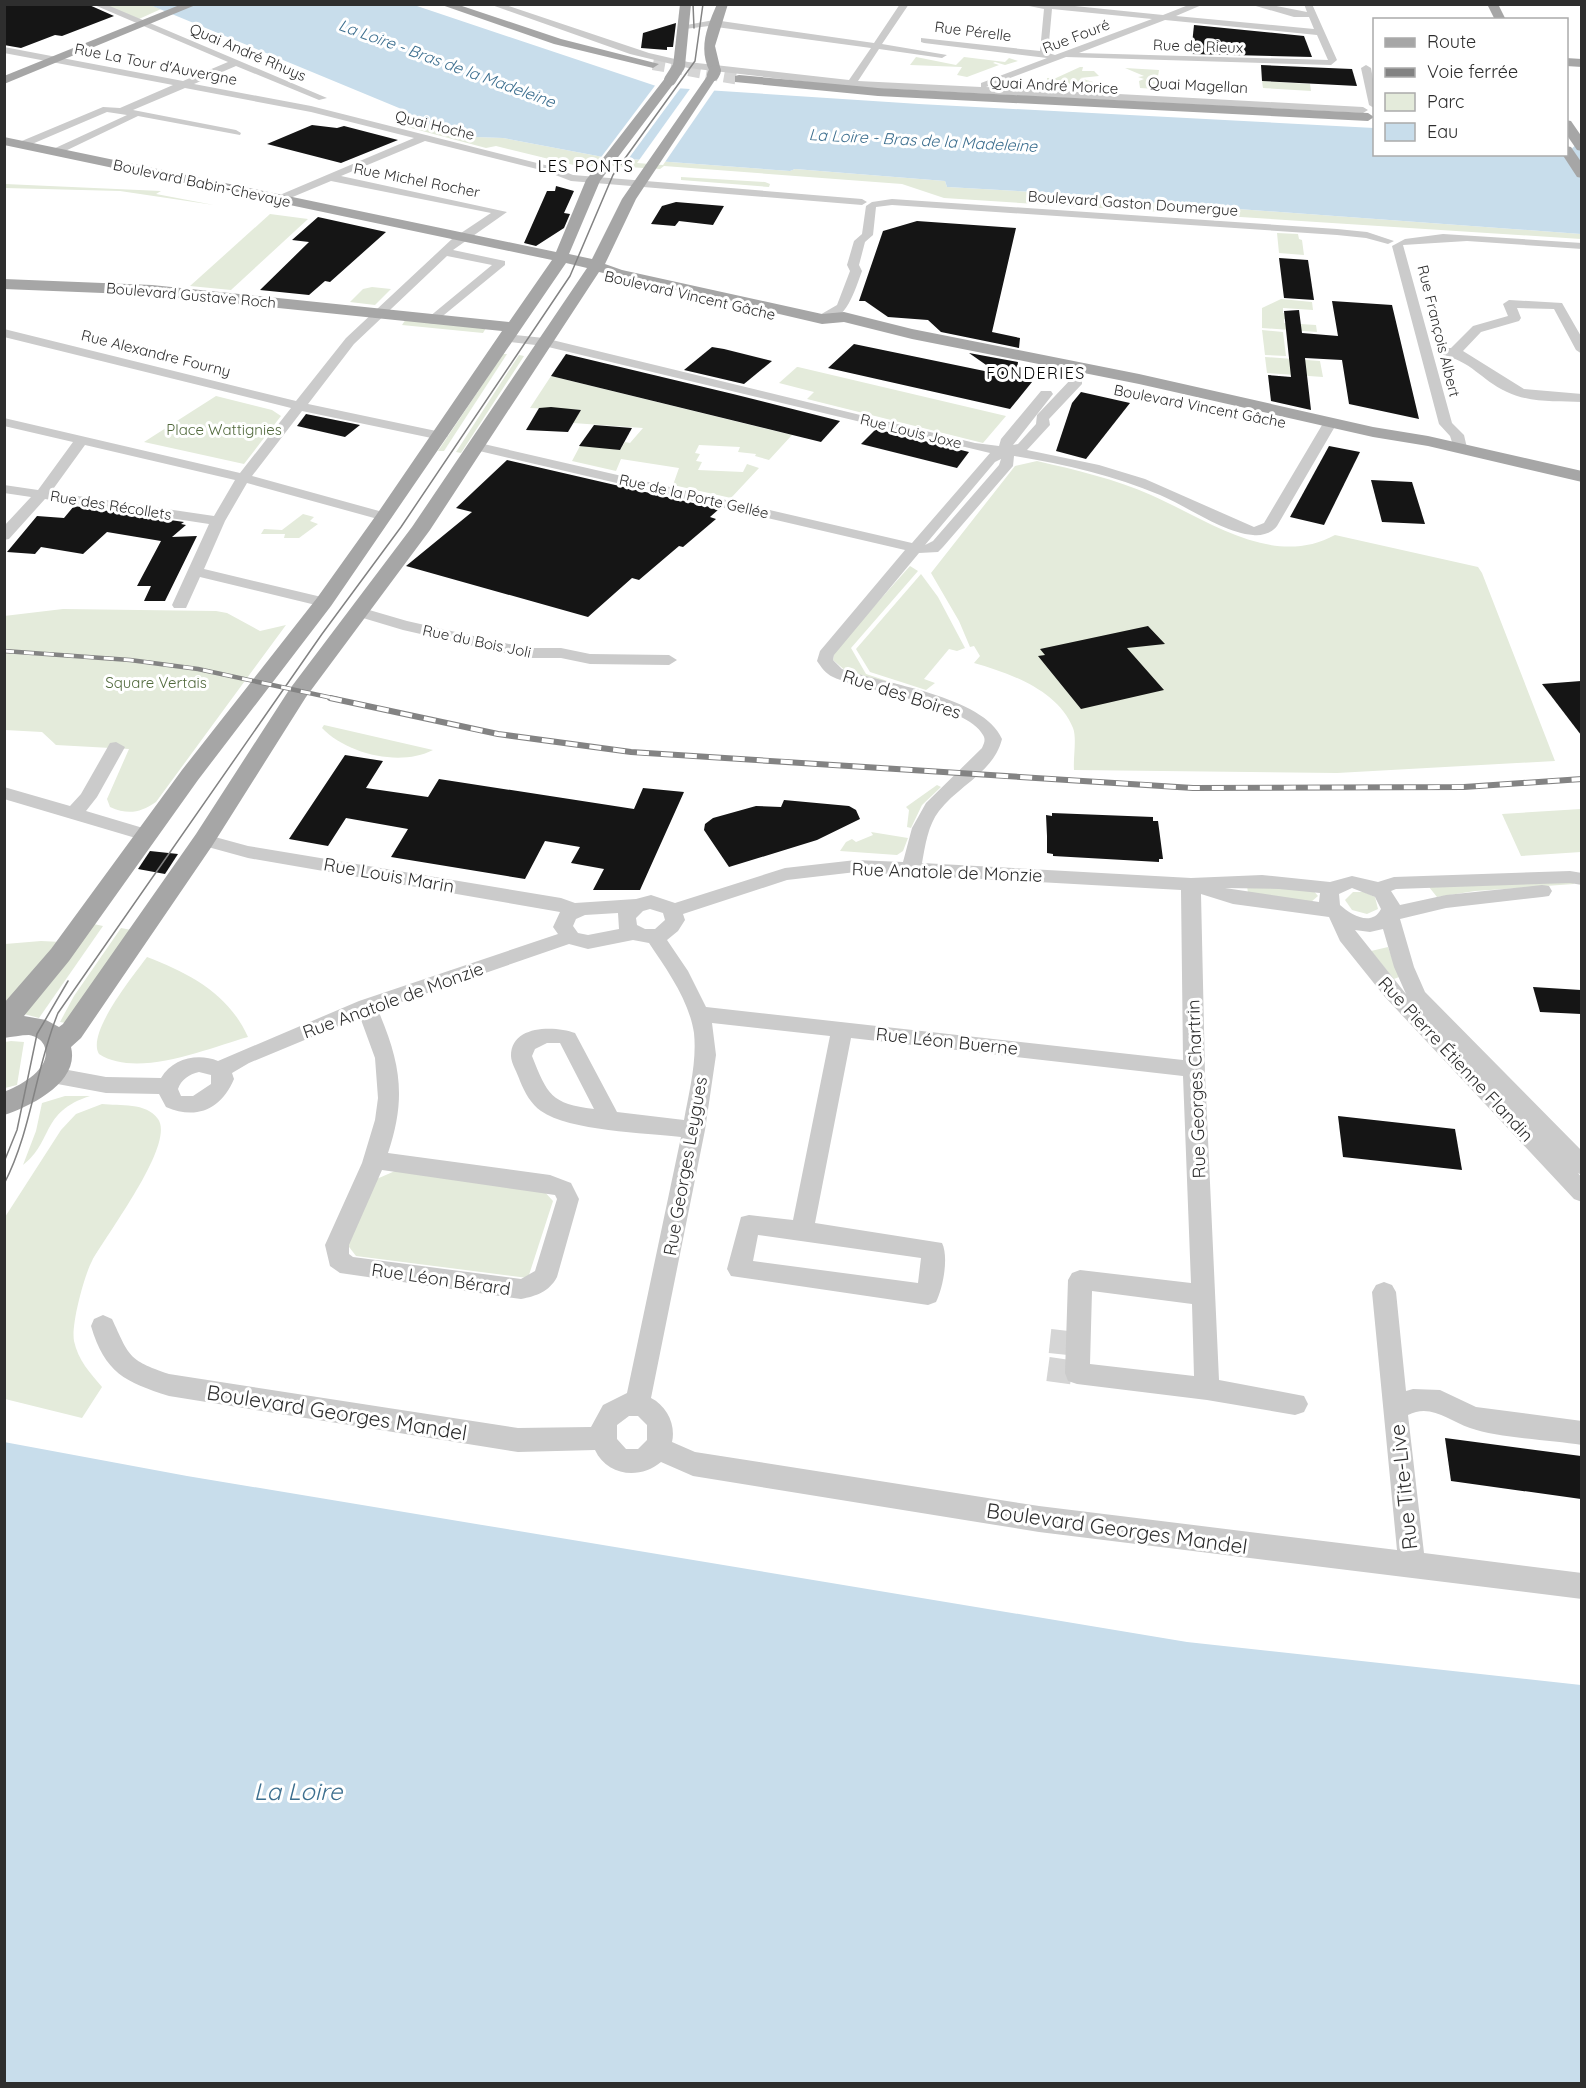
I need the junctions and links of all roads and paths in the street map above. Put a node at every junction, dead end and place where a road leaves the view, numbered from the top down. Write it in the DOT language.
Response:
graph roads {
  1 [pos="96,4"];
  2 [pos="193,4"];
  3 [pos="444,4"];
  4 [pos="493,4"];
  5 [pos="686,4"];
  6 [pos="723,4"];
  7 [pos="905,4"];
  8 [pos="1023,4"];
  9 [pos="1153,4"];
  10 [pos="1200,4"];
  11 [pos="1253,4"];
  12 [pos="1308,4"];
  13 [pos="1492,4"];
  14 [pos="1043,6"];
  15 [pos="1312,15"];
  16 [pos="1164,18"];
  17 [pos="1500,18"];
  18 [pos="147,23"];
  19 [pos="714,24"];
  20 [pos="685,26"];
  21 [pos="1318,32"];
  22 [pos="884,35"];
  23 [pos="898,36"];
  24 [pos="911,38"];
  25 [pos="876,46"];
  26 [pos="4,50"];
  27 [pos="1043,54"];
  28 [pos="942,55"];
  29 [pos="1062,57"];
  30 [pos="56,60"];
  31 [pos="670,60"];
  32 [pos="234,63"];
  33 [pos="1352,64"];
  34 [pos="713,70"];
  35 [pos="736,73"];
  36 [pos="4,80"];
  37 [pos="182,84"];
  38 [pos="851,84"];
  39 [pos="996,86"];
  40 [pos="939,95"];
  41 [pos="302,107"];
  42 [pos="124,110"];
  43 [pos="1371,112"];
  44 [pos="136,113"];
  45 [pos="1573,122"];
  46 [pos="236,133"];
  47 [pos="423,138"];
  48 [pos="4,141"];
  49 [pos="21,145"];
  50 [pos="1581,147"];
  51 [pos="55,152"];
  52 [pos="1568,153"];
  53 [pos="1581,174"];
  54 [pos="597,175"];
  55 [pos="328,177"];
  56 [pos="642,179"];
  57 [pos="279,199"];
  58 [pos="868,204"];
  59 [pos="459,239"];
  60 [pos="1397,243"];
  61 [pos="1581,246"];
  62 [pos="445,252"];
  63 [pos="560,261"];
  64 [pos="594,269"];
  65 [pos="4,284"];
  66 [pos="4,291"];
  67 [pos="255,306"];
  68 [pos="372,318"];
  69 [pos="822,319"];
  70 [pos="433,320"];
  71 [pos="4,333"];
  72 [pos="510,333"];
  73 [pos="548,337"];
  74 [pos="1581,350"];
  75 [pos="1427,351"];
  76 [pos="1455,351"];
  77 [pos="1070,374"];
  78 [pos="1581,398"];
  79 [pos="301,405"];
  80 [pos="1027,417"];
  81 [pos="1042,418"];
  82 [pos="4,422"];
  83 [pos="1446,424"];
  84 [pos="1327,427"];
  85 [pos="441,436"];
  86 [pos="81,441"];
  87 [pos="1428,441"];
  88 [pos="475,446"];
  89 [pos="1460,448"];
  90 [pos="1006,450"];
  91 [pos="1581,477"];
  92 [pos="243,478"];
  93 [pos="1581,486"];
  94 [pos="4,489"];
  95 [pos="41,495"];
  96 [pos="385,517"];
  97 [pos="218,521"];
  98 [pos="4,536"];
  99 [pos="914,548"];
  100 [pos="195,571"];
  101 [pos="324,602"];
  102 [pos="180,605"];
  103 [pos="359,612"];
  104 [pos="669,660"];
  105 [pos="116,747"];
  106 [pos="4,793"];
  107 [pos="73,814"];
  108 [pos="146,835"];
  109 [pos="204,840"];
  110 [pos="912,867"];
  111 [pos="1581,879"];
  112 [pos="1191,884"];
  113 [pos="1581,884"];
  114 [pos="1332,889"];
  115 [pos="1377,890"];
  116 [pos="636,906"];
  117 [pos="598,908"];
  118 [pos="574,911"];
  119 [pos="672,911"];
  120 [pos="1337,915"];
  121 [pos="1389,915"];
  122 [pos="643,934"];
  123 [pos="605,936"];
  124 [pos="570,937"];
  125 [pos="366,1006"];
  126 [pos="699,1014"];
  127 [pos="4,1022"];
  128 [pos="4,1028"];
  129 [pos="842,1029"];
  130 [pos="58,1043"];
  131 [pos="1195,1069"];
  132 [pos="219,1070"];
  133 [pos="52,1075"];
  134 [pos="168,1086"];
  135 [pos="5,1104"];
  136 [pos="610,1119"];
  137 [pos="694,1130"];
  138 [pos="374,1160"];
  139 [pos="1581,1166"];
  140 [pos="1581,1193"];
  141 [pos="802,1231"];
  142 [pos="1384,1292"];
  143 [pos="1204,1295"];
  144 [pos="103,1326"];
  145 [pos="1207,1389"];
  146 [pos="1295,1404"];
  147 [pos="637,1406"];
  148 [pos="1395,1409"];
  149 [pos="1581,1433"];
  150 [pos="602,1438"];
  151 [pos="657,1448"];
  152 [pos="1412,1565"];
  153 [pos="1581,1586"];
  1 -- 18 [label="street, Quai André Rhuys"];
  2 -- 18 [label="main road"];
  3 -- 31 [label="main road"];
  4 -- 31 [label="street, Quai Magellan"];
  5 -- 20 [label="main road"];
  6 -- 19 [label="main road"];
  7 -- 22 [label="street"];
  8 -- 14 [label="street"];
  9 -- 16 [label="street"];
  10 -- 16 [label="street, Rue Fouré"];
  11 -- 15 [label="street"];
  12 -- 15 [label="street"];
  13 -- 17 [label="main road"];
  14 -- 16 [label="street"];
  14 -- 27 [label="street"];
  15 -- 21 [label="street"];
  16 -- 21 [label="street"];
  16 -- 29 [label="street, Rue Fouré"];
  18 -- 30 [label="main road"];
  18 -- 32 [label="street, Quai André Rhuys"];
  19 -- 20 [label="street"];
  19 -- 25 [label="street"];
  19 -- 34 [label="main road"];
  20 -- 31 [label="main road"];
  21 -- 33 [label="street"];
  22 -- 23 [label="street"];
  22 -- 25 [label="street"];
  24 -- 27 [label="street, Rue Pérelle"];
  25 -- 28 [label="street"];
  25 -- 38 [label="street"];
  26 -- 30 [label="street, Rue La Tour d'Auvergne"];
  27 -- 29 [label="street, Rue Pérelle"];
  29 -- 33 [label="street, Rue de Rieux"];
  29 -- 39 [label="street, Rue Fouré"];
  30 -- 36 [label="main road"];
  30 -- 37 [label="street, Rue La Tour d'Auvergne"];
  31 -- 34 [label="street, Quai Magellan"];
  31 -- 54 [label="main road, bridge"];
  32 -- 37 [label="street"];
  32 -- 41 [label="street, Quai André Rhuys"];
  33 -- 43 [label="street"];
  34 -- 35 [label="street, Quai Magellan"];
  34 -- 56 [label="main road"];
  35 -- 38 [label="street, Quai Magellan"];
  35 -- 40 [label="main road, Quai André Morice"];
  37 -- 41 [label="street, Rue La Tour d'Auvergne"];
  37 -- 42 [label="street"];
  38 -- 39 [label="street, Quai Magellan"];
  38 -- 40 [label="street, Quai Magellan"];
  39 -- 43 [label="street, Quai Magellan"];
  40 -- 43 [label="main road, Quai André Morice"];
  41 -- 47 [label="street, Quai Hoche"];
  42 -- 44 [label="street"];
  42 -- 49 [label="street"];
  44 -- 46 [label="street"];
  44 -- 51 [label="street"];
  45 -- 50 [label="main road"];
  47 -- 54 [label="street, Quai Hoche"];
  47 -- 55 [label="street"];
  48 -- 49 [label="main road, Boulevard Babin-Chevaye"];
  49 -- 51 [label="main road, Boulevard Babin-Chevaye"];
  51 -- 57 [label="main road, Boulevard Babin-Chevaye"];
  52 -- 53 [label="main road"];
  54 -- 56 [label="street, Quai Hoche"];
  54 -- 63 [label="main road"];
  55 -- 57 [label="street"];
  55 -- 59 [label="street, Rue Michel Rocher"];
  56 -- 58 [label="street, Boulevard Gaston Doumergue"];
  56 -- 64 [label="main road"];
  57 -- 59 [label="main road, Boulevard Babin-Chevaye"];
  58 -- 60 [label="street, Boulevard Gaston Doumergue"];
  58 -- 69 [label="street"];
  59 -- 62 [label="street"];
  59 -- 63 [label="main road, Boulevard Babin-Chevaye"];
  60 -- 61 [label="street, Boulevard Gaston Doumergue"];
  60 -- 75 [label="street, Rue François Albert"];
  62 -- 68 [label="street"];
  62 -- 70 [label="street"];
  63 -- 64 [label="main road, Boulevard Vincent Gâche"];
  63 -- 72 [label="main road"];
  64 -- 69 [label="main road, Boulevard Vincent Gâche"];
  64 -- 73 [label="main road"];
  65 -- 67 [label="main road, Boulevard Gustave Roch"];
  66 -- 67 [label="main road, Boulevard Gustave Roch"];
  67 -- 68 [label="main road, Boulevard Gustave Roch"];
  68 -- 70 [label="main road, Boulevard Gustave Roch"];
  68 -- 72 [label="main road, Boulevard Gustave Roch"];
  68 -- 79 [label="street"];
  69 -- 77 [label="main road, Boulevard Vincent Gâche"];
  70 -- 72 [label="main road, Boulevard Gustave Roch"];
  71 -- 79 [label="street, Rue Alexandre Fourny"];
  72 -- 73 [label="street, Rue Louis Joxe"];
  72 -- 85 [label="main road"];
  73 -- 88 [label="main road"];
  73 -- 90 [label="street, Rue Louis Joxe"];
  74 -- 76 [label="street"];
  75 -- 76 [label="street"];
  75 -- 83 [label="street, Rue François Albert"];
  76 -- 78 [label="street"];
  77 -- 80 [label="street"];
  77 -- 81 [label="street"];
  77 -- 84 [label="main road, Boulevard Vincent Gâche"];
  79 -- 85 [label="street"];
  79 -- 92 [label="street"];
  80 -- 81 [label="street"];
  80 -- 90 [label="street"];
  81 -- 90 [label="street"];
  82 -- 86 [label="street"];
  83 -- 87 [label="street, Rue François Albert"];
  83 -- 89 [label="street, Rue François Albert"];
  84 -- 87 [label="main road, Boulevard Vincent Gâche"];
  84 -- 90 [label="street, Rue Louis Joxe"];
  84 -- 93 [label="main road, Boulevard Vincent Gâche"];
  85 -- 96 [label="main road"];
  86 -- 92 [label="street"];
  86 -- 95 [label="street"];
  87 -- 89 [label="main road, Boulevard Vincent Gâche"];
  88 -- 99 [label="street, Rue de la Porte Gellée"];
  88 -- 103 [label="main road"];
  89 -- 91 [label="main road, Boulevard Vincent Gâche"];
  90 -- 99 [label="street"];
  92 -- 96 [label="street"];
  92 -- 97 [label="street"];
  94 -- 95 [label="street, Rue des Récollets"];
  95 -- 97 [label="street, Rue des Récollets"];
  95 -- 98 [label="street"];
  96 -- 101 [label="main road"];
  97 -- 100 [label="street"];
  99 -- 110 [label="street, Rue des Boires"];
  100 -- 101 [label="street"];
  100 -- 102 [label="street"];
  101 -- 108 [label="main road"];
  103 -- 104 [label="street, Rue du Bois Joli"];
  103 -- 109 [label="main road"];
  105 -- 107 [label="street"];
  106 -- 107 [label="street"];
  107 -- 108 [label="street"];
  108 -- 127 [label="main road"];
  109 -- 118 [label="street, Rue Louis Marin"];
  109 -- 130 [label="main road"];
  110 -- 112 [label="street, Rue Anatole de Monzie"];
  110 -- 119 [label="street, Rue Anatole de Monzie"];
  111 -- 115 [label="street"];
  112 -- 114 [label="street, Rue Anatole de Monzie"];
  112 -- 120 [label="street, Rue Anatole de Monzie"];
  112 -- 131 [label="street, Rue Georges Chartrin"];
  113 -- 121 [label="street"];
  114 -- 115 [label="street"];
  114 -- 120 [label="street"];
  115 -- 121 [label="street"];
  116 -- 117 [label="street"];
  116 -- 119 [label="street"];
  116 -- 122 [label="street"];
  117 -- 118 [label="street"];
  117 -- 123 [label="street"];
  118 -- 124 [label="street"];
  119 -- 122 [label="street"];
  120 -- 121 [label="street"];
  120 -- 140 [label="street, Rue Pierre Étienne Flandin"];
  121 -- 139 [label="street, Rue Pierre Étienne Flandin"];
  122 -- 123 [label="street, Rue Anatole de Monzie"];
  122 -- 126 [label="street, Rue Georges Leygues"];
  123 -- 124 [label="street, Rue Anatole de Monzie"];
  124 -- 125 [label="street, Rue Anatole de Monzie"];
  125 -- 132 [label="street, Rue Anatole de Monzie"];
  125 -- 138 [label="street, Rue Léon Bérard"];
  126 -- 129 [label="street, Rue Léon Buerne"];
  126 -- 137 [label="street, Rue Georges Leygues"];
  128 -- 130 [label="main road"];
  129 -- 131 [label="street, Rue Léon Buerne"];
  129 -- 141 [label="street"];
  130 -- 133 [label="main road"];
  131 -- 143 [label="street, Rue Georges Chartrin"];
  132 -- 134 [label="street"];
  132 -- 134 [label="street"];
  133 -- 134 [label="street"];
  133 -- 135 [label="main road"];
  136 -- 136 [label="street"];
  136 -- 137 [label="street"];
  137 -- 147 [label="street, Rue Georges Leygues"];
  138 -- 138 [label="street, Rue Léon Bérard"];
  141 -- 141 [label="street"];
  142 -- 148 [label="street, Rue Tite-Live"];
  143 -- 145 [label="street, Rue Georges Chartrin"];
  143 -- 145 [label="street"];
  144 -- 150 [label="street, Boulevard Georges Mandel"];
  145 -- 146 [label="street"];
  147 -- 150 [label="street"];
  147 -- 151 [label="street"];
  148 -- 149 [label="street, Rue Tite-Live"];
  148 -- 152 [label="street, Rue Tite-Live"];
  150 -- 151 [label="street"];
  151 -- 152 [label="street, Boulevard Georges Mandel"];
  152 -- 153 [label="street, Boulevard Georges Mandel"];
}
